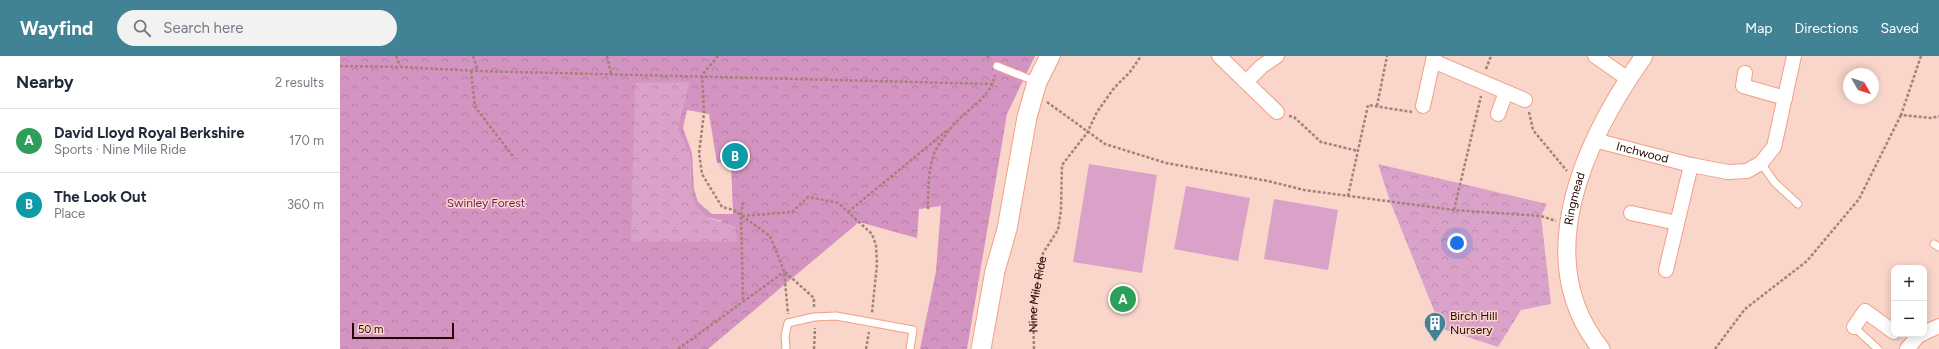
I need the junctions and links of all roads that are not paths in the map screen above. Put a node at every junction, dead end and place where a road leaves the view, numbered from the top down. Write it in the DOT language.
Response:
graph roads {
  1 [pos="1050,56"];
  2 [pos="1219,56"];
  3 [pos="1277,56"];
  4 [pos="1595,56"];
  5 [pos="1644,56"];
  6 [pos="1794,56"];
  7 [pos="1433,59"];
  8 [pos="997,66"];
  9 [pos="1745,73"];
  10 [pos="1628,78"];
  11 [pos="1246,82"];
  12 [pos="1035,88"];
  13 [pos="1506,92"];
  14 [pos="1785,98"];
  15 [pos="1525,100"];
  16 [pos="1423,106"];
  17 [pos="1277,112"];
  18 [pos="1498,114"];
  19 [pos="1594,140"];
  20 [pos="1761,163"];
  21 [pos="1691,165"];
  22 [pos="1798,204"];
  23 [pos="1631,213"];
  24 [pos="1677,223"];
  25 [pos="1007,230"];
  26 [pos="1666,270"];
  27 [pos="1854,326"];
  28 [pos="1939,326"];
  29 [pos="1891,330"];
  30 [pos="1927,331"];
  31 [pos="1900,337"];
  32 [pos="1919,337"];
  33 [pos="1909,347"];
  34 [pos="786,349"];
  35 [pos="910,349"];
  36 [pos="981,349"];
  37 [pos="994,349"];
  38 [pos="1601,349"];
  39 [pos="1878,349"];
  1 -- 12 [label="main road"];
  2 -- 11 [label="street"];
  3 -- 11 [label="street"];
  4 -- 10 [label="street"];
  5 -- 10 [label="street, Ringmead"];
  6 -- 14 [label="street, Inchwood"];
  7 -- 13 [label="street"];
  7 -- 16 [label="street"];
  8 -- 12 [label="lane"];
  9 -- 14 [label="street"];
  10 -- 19 [label="street, Ringmead"];
  11 -- 17 [label="street"];
  12 -- 25 [label="main road"];
  13 -- 15 [label="street"];
  13 -- 18 [label="street"];
  14 -- 20 [label="street, Inchwood"];
  19 -- 21 [label="street, Inchwood"];
  19 -- 38 [label="street, Ringmead"];
  20 -- 21 [label="street, Inchwood"];
  20 -- 22 [label="lane"];
  21 -- 24 [label="street"];
  23 -- 24 [label="street"];
  24 -- 26 [label="street"];
  25 -- 36 [label="main road"];
  25 -- 37 [label="main road"];
  27 -- 29 [label="street"];
  27 -- 39 [label="lane"];
  28 -- 30 [label="street"];
  31 -- 33 [label="street"];
  32 -- 33 [label="street"];
  34 -- 35 [label="lane"];
}
